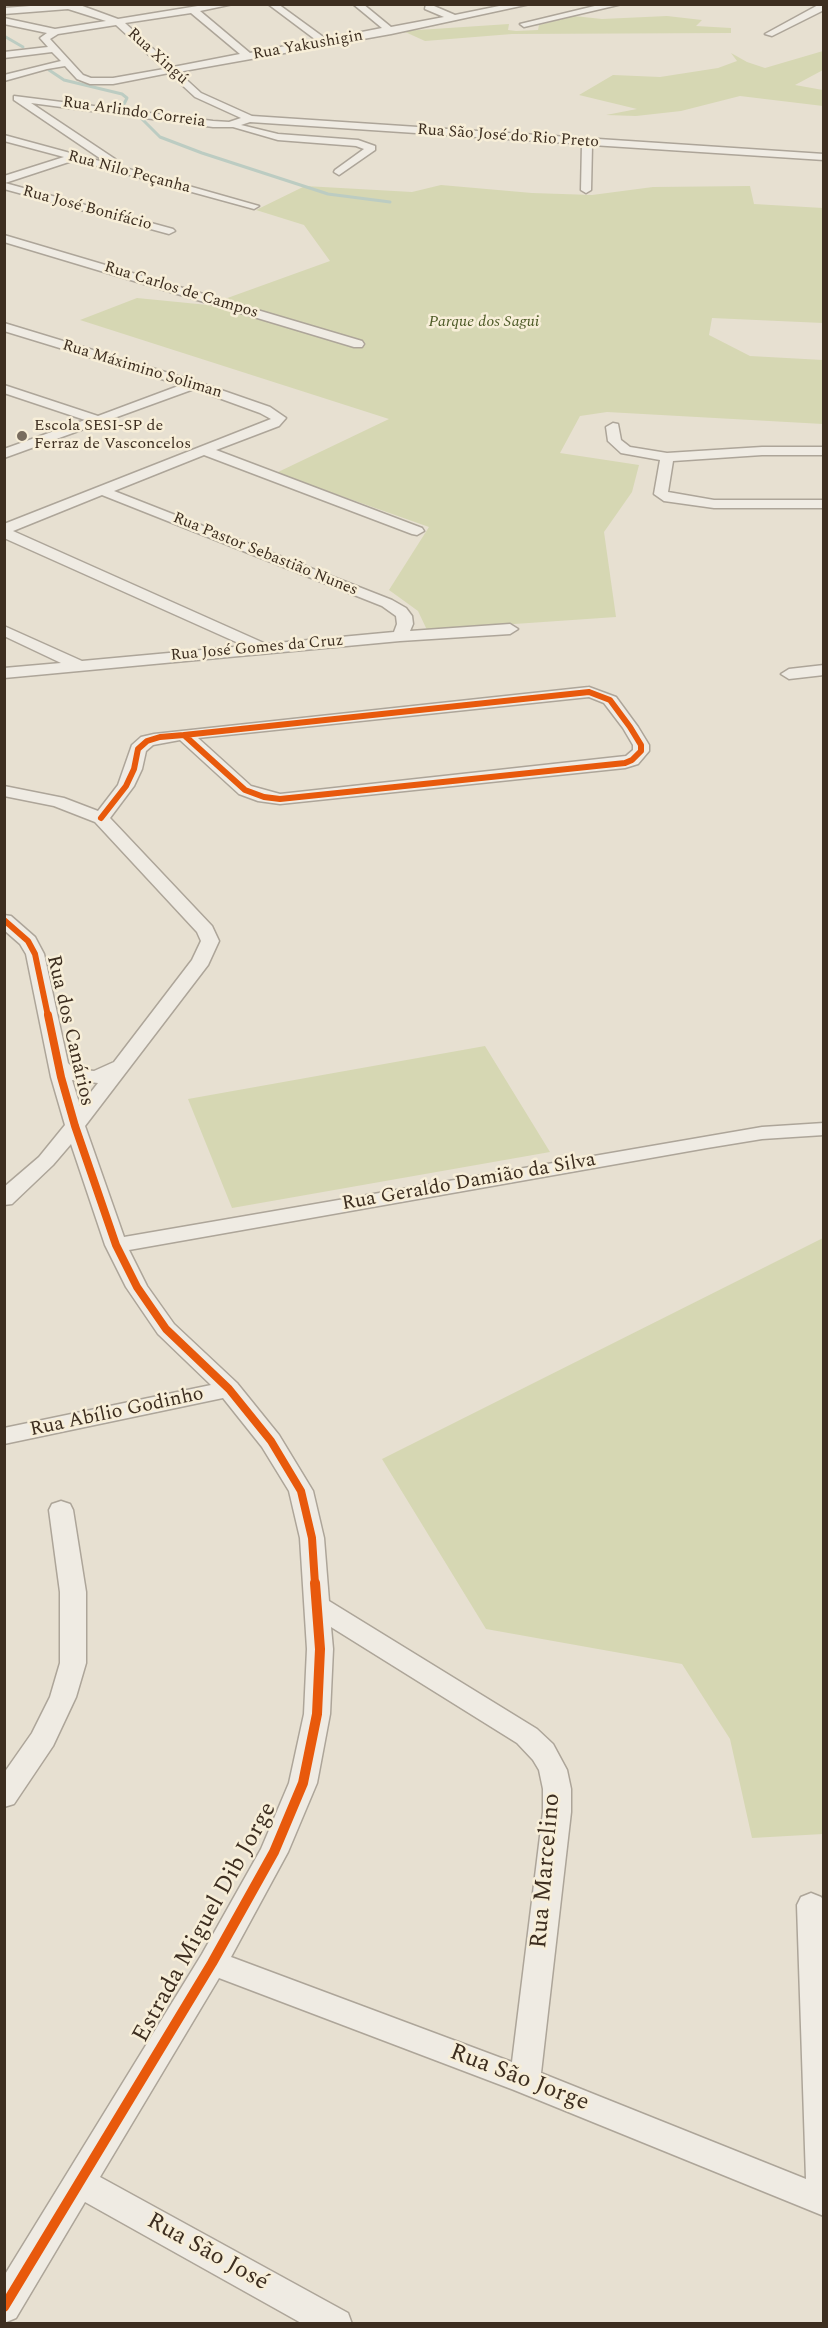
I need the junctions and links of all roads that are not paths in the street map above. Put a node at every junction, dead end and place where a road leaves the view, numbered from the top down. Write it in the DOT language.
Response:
graph roads {
  1 [pos="90,4"];
  2 [pos="229,4"];
  3 [pos="272,4"];
  4 [pos="357,4"];
  5 [pos="432,4"];
  6 [pos="526,4"];
  7 [pos="618,4"];
  8 [pos="63,5"];
  9 [pos="824,6"];
  10 [pos="193,10"];
  11 [pos="4,11"];
  12 [pos="457,18"];
  13 [pos="4,21"];
  14 [pos="118,22"];
  15 [pos="524,24"];
  16 [pos="391,31"];
  17 [pos="56,32"];
  18 [pos="770,34"];
  19 [pos="326,43"];
  20 [pos="53,49"];
  21 [pos="4,55"];
  22 [pos="249,57"];
  23 [pos="68,63"];
  24 [pos="46,66"];
  25 [pos="171,72"];
  26 [pos="4,78"];
  27 [pos="198,94"];
  28 [pos="4,95"];
  29 [pos="17,98"];
  30 [pos="250,119"];
  31 [pos="229,125"];
  32 [pos="4,138"];
  33 [pos="587,142"];
  34 [pos="92,150"];
  35 [pos="824,157"];
  36 [pos="74,158"];
  37 [pos="339,172"];
  38 [pos="135,174"];
  39 [pos="4,180"];
  40 [pos="4,186"];
  41 [pos="586,190"];
  42 [pos="254,206"];
  43 [pos="169,231"];
  44 [pos="4,238"];
  45 [pos="4,327"];
  46 [pos="358,344"];
  47 [pos="194,385"];
  48 [pos="4,389"];
  49 [pos="98,420"];
  50 [pos="613,427"];
  51 [pos="206,451"];
  52 [pos="824,451"];
  53 [pos="4,454"];
  54 [pos="667,457"];
  55 [pos="103,490"];
  56 [pos="824,504"];
  57 [pos="4,530"];
  58 [pos="417,531"];
  59 [pos="510,628"];
  60 [pos="4,630"];
  61 [pos="400,636"];
  62 [pos="267,649"];
  63 [pos="79,665"];
  64 [pos="824,670"];
  65 [pos="4,673"];
  66 [pos="789,674"];
  67 [pos="184,735"];
  68 [pos="4,791"];
  69 [pos="100,819"];
  70 [pos="4,920"];
  71 [pos="58,1064"];
  72 [pos="121,1066"];
  73 [pos="75,1126"];
  74 [pos="824,1130"];
  75 [pos="4,1199"];
  76 [pos="116,1245"];
  77 [pos="229,1389"];
  78 [pos="4,1436"];
  79 [pos="61,1510"];
  80 [pos="318,1606"];
  81 [pos="4,1796"];
  82 [pos="811,1905"];
  83 [pos="212,1963"];
  84 [pos="525,2080"];
  85 [pos="79,2182"];
  86 [pos="823,2201"];
  87 [pos="4,2307"];
  88 [pos="336,2324"];
  1 -- 8 [label="street"];
  2 -- 10 [label="street, Rua Xingú"];
  3 -- 19 [label="street"];
  4 -- 16 [label="street"];
  5 -- 12 [label="street"];
  6 -- 12 [label="street, Rua Yakushigin"];
  7 -- 15 [label="street"];
  8 -- 11 [label="street"];
  8 -- 14 [label="street"];
  9 -- 18 [label="street"];
  10 -- 14 [label="street, Rua Xingú"];
  10 -- 22 [label="street"];
  12 -- 16 [label="street, Rua Yakushigin"];
  13 -- 17 [label="street"];
  14 -- 17 [label="street"];
  14 -- 25 [label="street, Rua Xingú"];
  16 -- 19 [label="street, Rua Yakushigin"];
  17 -- 20 [label="street"];
  19 -- 22 [label="street, Rua Yakushigin"];
  20 -- 21 [label="street"];
  20 -- 23 [label="street"];
  21 -- 24 [label="street"];
  22 -- 25 [label="street, Rua Yakushigin"];
  23 -- 24 [label="street"];
  23 -- 25 [label="street, Rua Yakushigin"];
  24 -- 26 [label="street"];
  25 -- 27 [label="street, Rua Xingú"];
  27 -- 30 [label="street, Rua São José do Rio Preto"];
  28 -- 29 [label="street, Rua Arlindo Correia"];
  29 -- 31 [label="street, Rua Arlindo Correia"];
  29 -- 34 [label="street"];
  30 -- 31 [label="street, Rua Arlindo Correia"];
  30 -- 33 [label="street, Rua São José do Rio Preto"];
  31 -- 37 [label="street"];
  32 -- 36 [label="street, Rua Nilo Peçanha"];
  33 -- 35 [label="street, Rua São José do Rio Preto"];
  33 -- 41 [label="street"];
  34 -- 36 [label="street"];
  34 -- 38 [label="street"];
  36 -- 38 [label="street, Rua Nilo Peçanha"];
  36 -- 39 [label="street"];
  38 -- 42 [label="street, Rua Nilo Peçanha"];
  40 -- 43 [label="street, Rua José Bonifácio"];
  44 -- 46 [label="street, Rua Carlos de Campos"];
  45 -- 47 [label="street, Rua Máximino Soliman"];
  47 -- 49 [label="street"];
  47 -- 51 [label="street, Rua Máximino Soliman"];
  48 -- 49 [label="street"];
  49 -- 53 [label="street"];
  50 -- 54 [label="street"];
  51 -- 55 [label="street"];
  51 -- 58 [label="street"];
  52 -- 54 [label="street"];
  54 -- 56 [label="street"];
  55 -- 57 [label="street"];
  55 -- 61 [label="street, Rua Pastor Sebastião Nunes"];
  57 -- 62 [label="street"];
  59 -- 61 [label="street, Rua José Gomes da Cruz"];
  60 -- 63 [label="street"];
  61 -- 62 [label="street, Rua José Gomes da Cruz"];
  62 -- 63 [label="street, Rua José Gomes da Cruz"];
  63 -- 65 [label="street, Rua José Gomes da Cruz"];
  64 -- 66 [label="street"];
  67 -- 67 [label="street"];
  67 -- 69 [label="street"];
  68 -- 69 [label="street"];
  69 -- 72 [label="street"];
  70 -- 71 [label="street, Rua dos Canários"];
  71 -- 72 [label="street"];
  71 -- 73 [label="street, Rua dos Canários"];
  72 -- 73 [label="street"];
  73 -- 75 [label="street"];
  73 -- 76 [label="street, Estrada Miguel Dib Jorge"];
  74 -- 76 [label="street, Rua Geraldo Damião da Silva"];
  76 -- 77 [label="street, Estrada Miguel Dib Jorge"];
  77 -- 78 [label="street, Rua Abílio Godinho"];
  77 -- 80 [label="street, Estrada Miguel Dib Jorge"];
  79 -- 81 [label="street"];
  80 -- 83 [label="street, Estrada Miguel Dib Jorge"];
  80 -- 84 [label="street, Rua Marcelino"];
  82 -- 86 [label="street"];
  83 -- 84 [label="street, Rua São Jorge"];
  83 -- 85 [label="street, Estrada Miguel Dib Jorge"];
  84 -- 86 [label="street, Rua São Jorge"];
  85 -- 87 [label="street, Estrada Miguel Dib Jorge"];
  85 -- 88 [label="street, Rua São José"];
}
